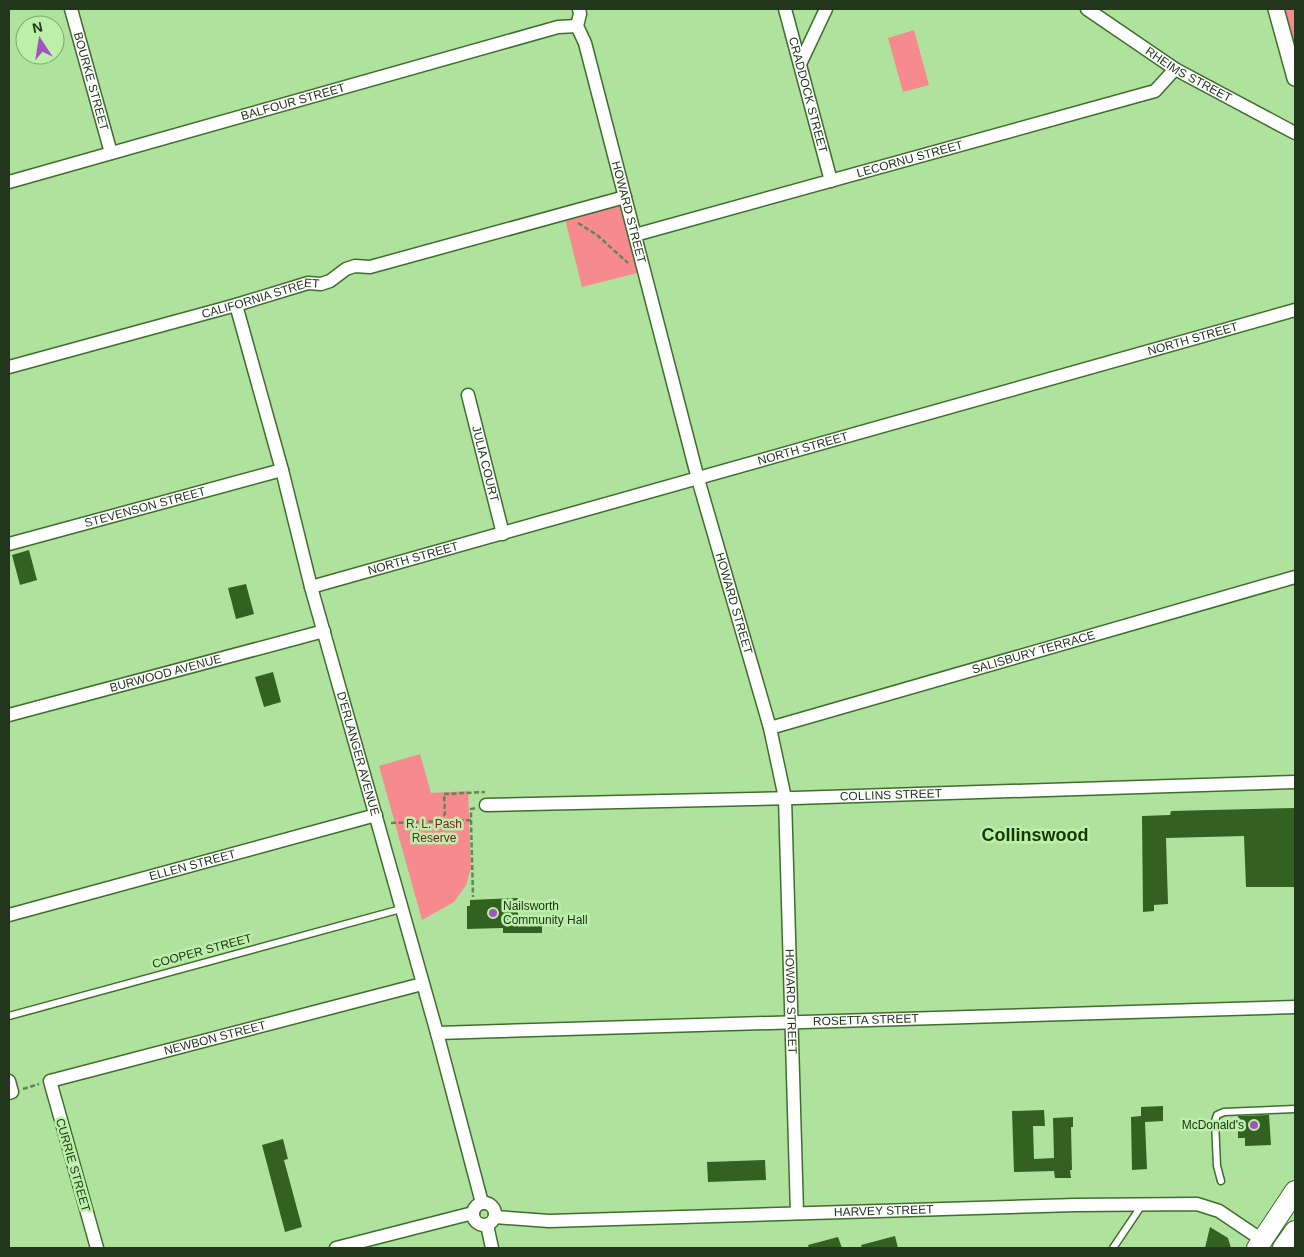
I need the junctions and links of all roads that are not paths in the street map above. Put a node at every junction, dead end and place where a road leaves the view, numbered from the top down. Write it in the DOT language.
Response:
graph roads {
  1 [pos="71,9"];
  2 [pos="579,9"];
  3 [pos="785,9"];
  4 [pos="826,9"];
  5 [pos="1086,9"];
  6 [pos="1276,9"];
  7 [pos="577,26"];
  8 [pos="800,64"];
  9 [pos="1175,69"];
  10 [pos="1295,78"];
  11 [pos="1295,133"];
  12 [pos="112,153"];
  13 [pos="831,181"];
  14 [pos="9,182"];
  15 [pos="625,196"];
  16 [pos="634,235"];
  17 [pos="236,305"];
  18 [pos="1295,310"];
  19 [pos="9,367"];
  20 [pos="468,395"];
  21 [pos="282,470"];
  22 [pos="698,479"];
  23 [pos="503,534"];
  24 [pos="9,544"];
  25 [pos="1295,577"];
  26 [pos="311,587"];
  27 [pos="324,631"];
  28 [pos="9,716"];
  29 [pos="770,728"];
  30 [pos="1295,782"];
  31 [pos="785,798"];
  32 [pos="486,805"];
  33 [pos="376,815"];
  34 [pos="401,909"];
  35 [pos="9,915"];
  36 [pos="422,984"];
  37 [pos="1295,1008"];
  38 [pos="9,1016"];
  39 [pos="790,1023"];
  40 [pos="437,1033"];
  41 [pos="50,1081"];
  42 [pos="1295,1109"];
  43 [pos="1221,1180"];
  44 [pos="1295,1191"];
  45 [pos="482,1203"];
  46 [pos="1142,1204"];
  47 [pos="473,1213"];
  48 [pos="797,1213"];
  49 [pos="491,1221"];
  50 [pos="1295,1231"];
  51 [pos="1264,1246"];
  52 [pos="97,1248"];
  53 [pos="336,1248"];
  54 [pos="492,1248"];
  55 [pos="1113,1248"];
  56 [pos="1283,1248"];
  1 -- 12 [label="street, BOURKE STREET"];
  2 -- 7 [label="street, HOWARD STREET"];
  3 -- 8 [label="street, CRADDOCK STREET"];
  4 -- 8 [label="street"];
  5 -- 9 [label="street, RHEIMS STREET"];
  6 -- 10 [label="street"];
  7 -- 12 [label="street, BALFOUR STREET"];
  7 -- 15 [label="street, HOWARD STREET"];
  8 -- 13 [label="street, CRADDOCK STREET"];
  9 -- 11 [label="street, RHEIMS STREET"];
  9 -- 13 [label="street, LECORNU STREET"];
  12 -- 14 [label="street, BALFOUR STREET"];
  13 -- 16 [label="street, LECORNU STREET"];
  15 -- 16 [label="street, HOWARD STREET"];
  15 -- 17 [label="street, CALIFORNIA STREET"];
  16 -- 22 [label="street, HOWARD STREET"];
  17 -- 19 [label="street, CALIFORNIA STREET"];
  17 -- 21 [label="street, D'ERLANGER AVENUE"];
  18 -- 22 [label="street, NORTH STREET"];
  20 -- 23 [label="street, JULIA COURT"];
  21 -- 24 [label="street, STEVENSON STREET"];
  21 -- 26 [label="street, D'ERLANGER AVENUE"];
  22 -- 23 [label="street, NORTH STREET"];
  22 -- 29 [label="street, HOWARD STREET"];
  23 -- 26 [label="street, NORTH STREET"];
  25 -- 29 [label="street, SALISBURY TERRACE"];
  26 -- 27 [label="street, D'ERLANGER AVENUE"];
  27 -- 28 [label="street, BURWOOD AVENUE"];
  27 -- 33 [label="street, D'ERLANGER AVENUE"];
  29 -- 31 [label="street, HOWARD STREET"];
  30 -- 31 [label="street, COLLINS STREET"];
  31 -- 32 [label="street, COLLINS STREET"];
  31 -- 39 [label="street, HOWARD STREET"];
  33 -- 34 [label="street, D'ERLANGER AVENUE"];
  33 -- 35 [label="street, ELLEN STREET"];
  34 -- 36 [label="street, D'ERLANGER AVENUE"];
  34 -- 38 [label="lane, COOPER STREET"];
  36 -- 40 [label="street, D'ERLANGER AVENUE"];
  36 -- 41 [label="street, NEWBON STREET"];
  37 -- 39 [label="street, ROSETTA STREET"];
  39 -- 40 [label="street, ROSETTA STREET"];
  39 -- 48 [label="street, HOWARD STREET"];
  40 -- 45 [label="street, D'ERLANGER AVENUE"];
  41 -- 52 [label="street, CURRIE STREET"];
  42 -- 43 [label="lane"];
  44 -- 51 [label="highway"];
  45 -- 47 [label="street"];
  45 -- 49 [label="street"];
  46 -- 48 [label="street, HARVEY STREET"];
  46 -- 51 [label="street, HARVEY STREET"];
  46 -- 55 [label="lane"];
  47 -- 49 [label="street"];
  47 -- 53 [label="street"];
  48 -- 49 [label="street, HARVEY STREET"];
  49 -- 54 [label="street"];
  50 -- 56 [label="highway"];
}
